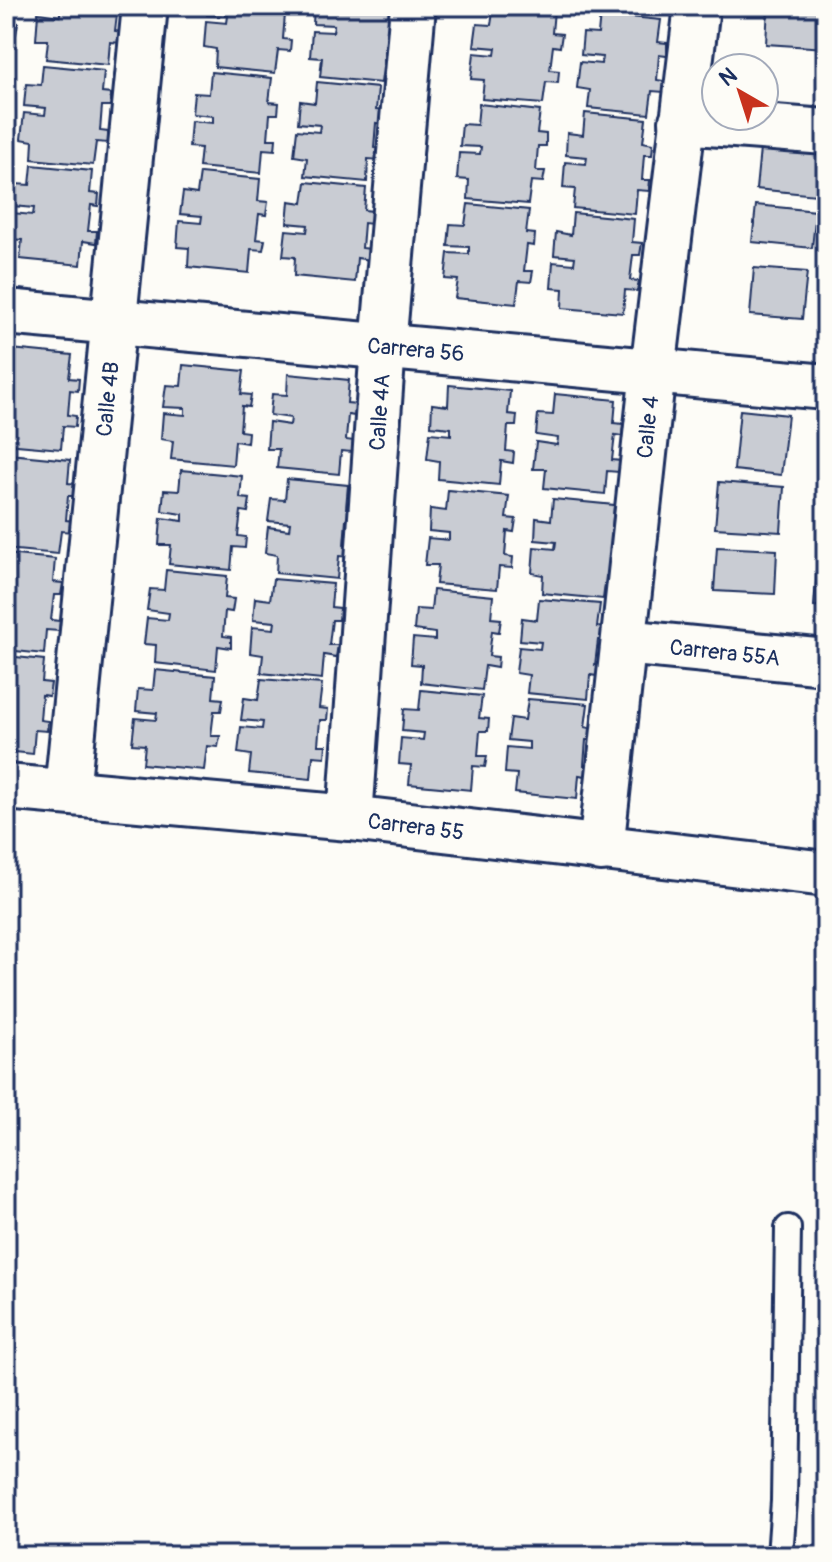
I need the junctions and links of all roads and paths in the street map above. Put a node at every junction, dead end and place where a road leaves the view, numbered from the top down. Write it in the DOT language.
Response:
graph roads {
  1 [pos="145,6"];
  2 [pos="413,6"];
  3 [pos="697,6"];
  4 [pos="682,121"];
  5 [pos="826,132"];
  6 [pos="6,312"];
  7 [pos="115,323"];
  8 [pos="383,346"];
  9 [pos="653,371"];
  10 [pos="826,387"];
  11 [pos="624,642"];
  12 [pos="826,662"];
  13 [pos="6,787"];
  14 [pos="67,792"];
  15 [pos="350,818"];
  16 [pos="601,849"];
  17 [pos="826,874"];
  18 [pos="788,1228"];
  19 [pos="780,1556"];
  1 -- 7 [label="street, Calle 4B"];
  2 -- 8 [label="street, Calle 4A"];
  3 -- 4 [label="street, Calle 4"];
  4 -- 5 [label="street"];
  4 -- 9 [label="street, Calle 4"];
  6 -- 7 [label="street, Carrera 56"];
  7 -- 8 [label="street, Carrera 56"];
  7 -- 14 [label="street, Calle 4B"];
  8 -- 9 [label="street, Carrera 56"];
  8 -- 15 [label="street, Calle 4A"];
  9 -- 10 [label="street, Carrera 56"];
  9 -- 11 [label="street, Calle 4"];
  11 -- 12 [label="street, Carrera 55A"];
  11 -- 16 [label="street, Calle 4"];
  13 -- 14 [label="street, Carrera 55"];
  14 -- 15 [label="street, Carrera 55"];
  15 -- 16 [label="street, Carrera 55"];
  16 -- 17 [label="street, Carrera 55"];
  18 -- 19 [label="lane"];
}
